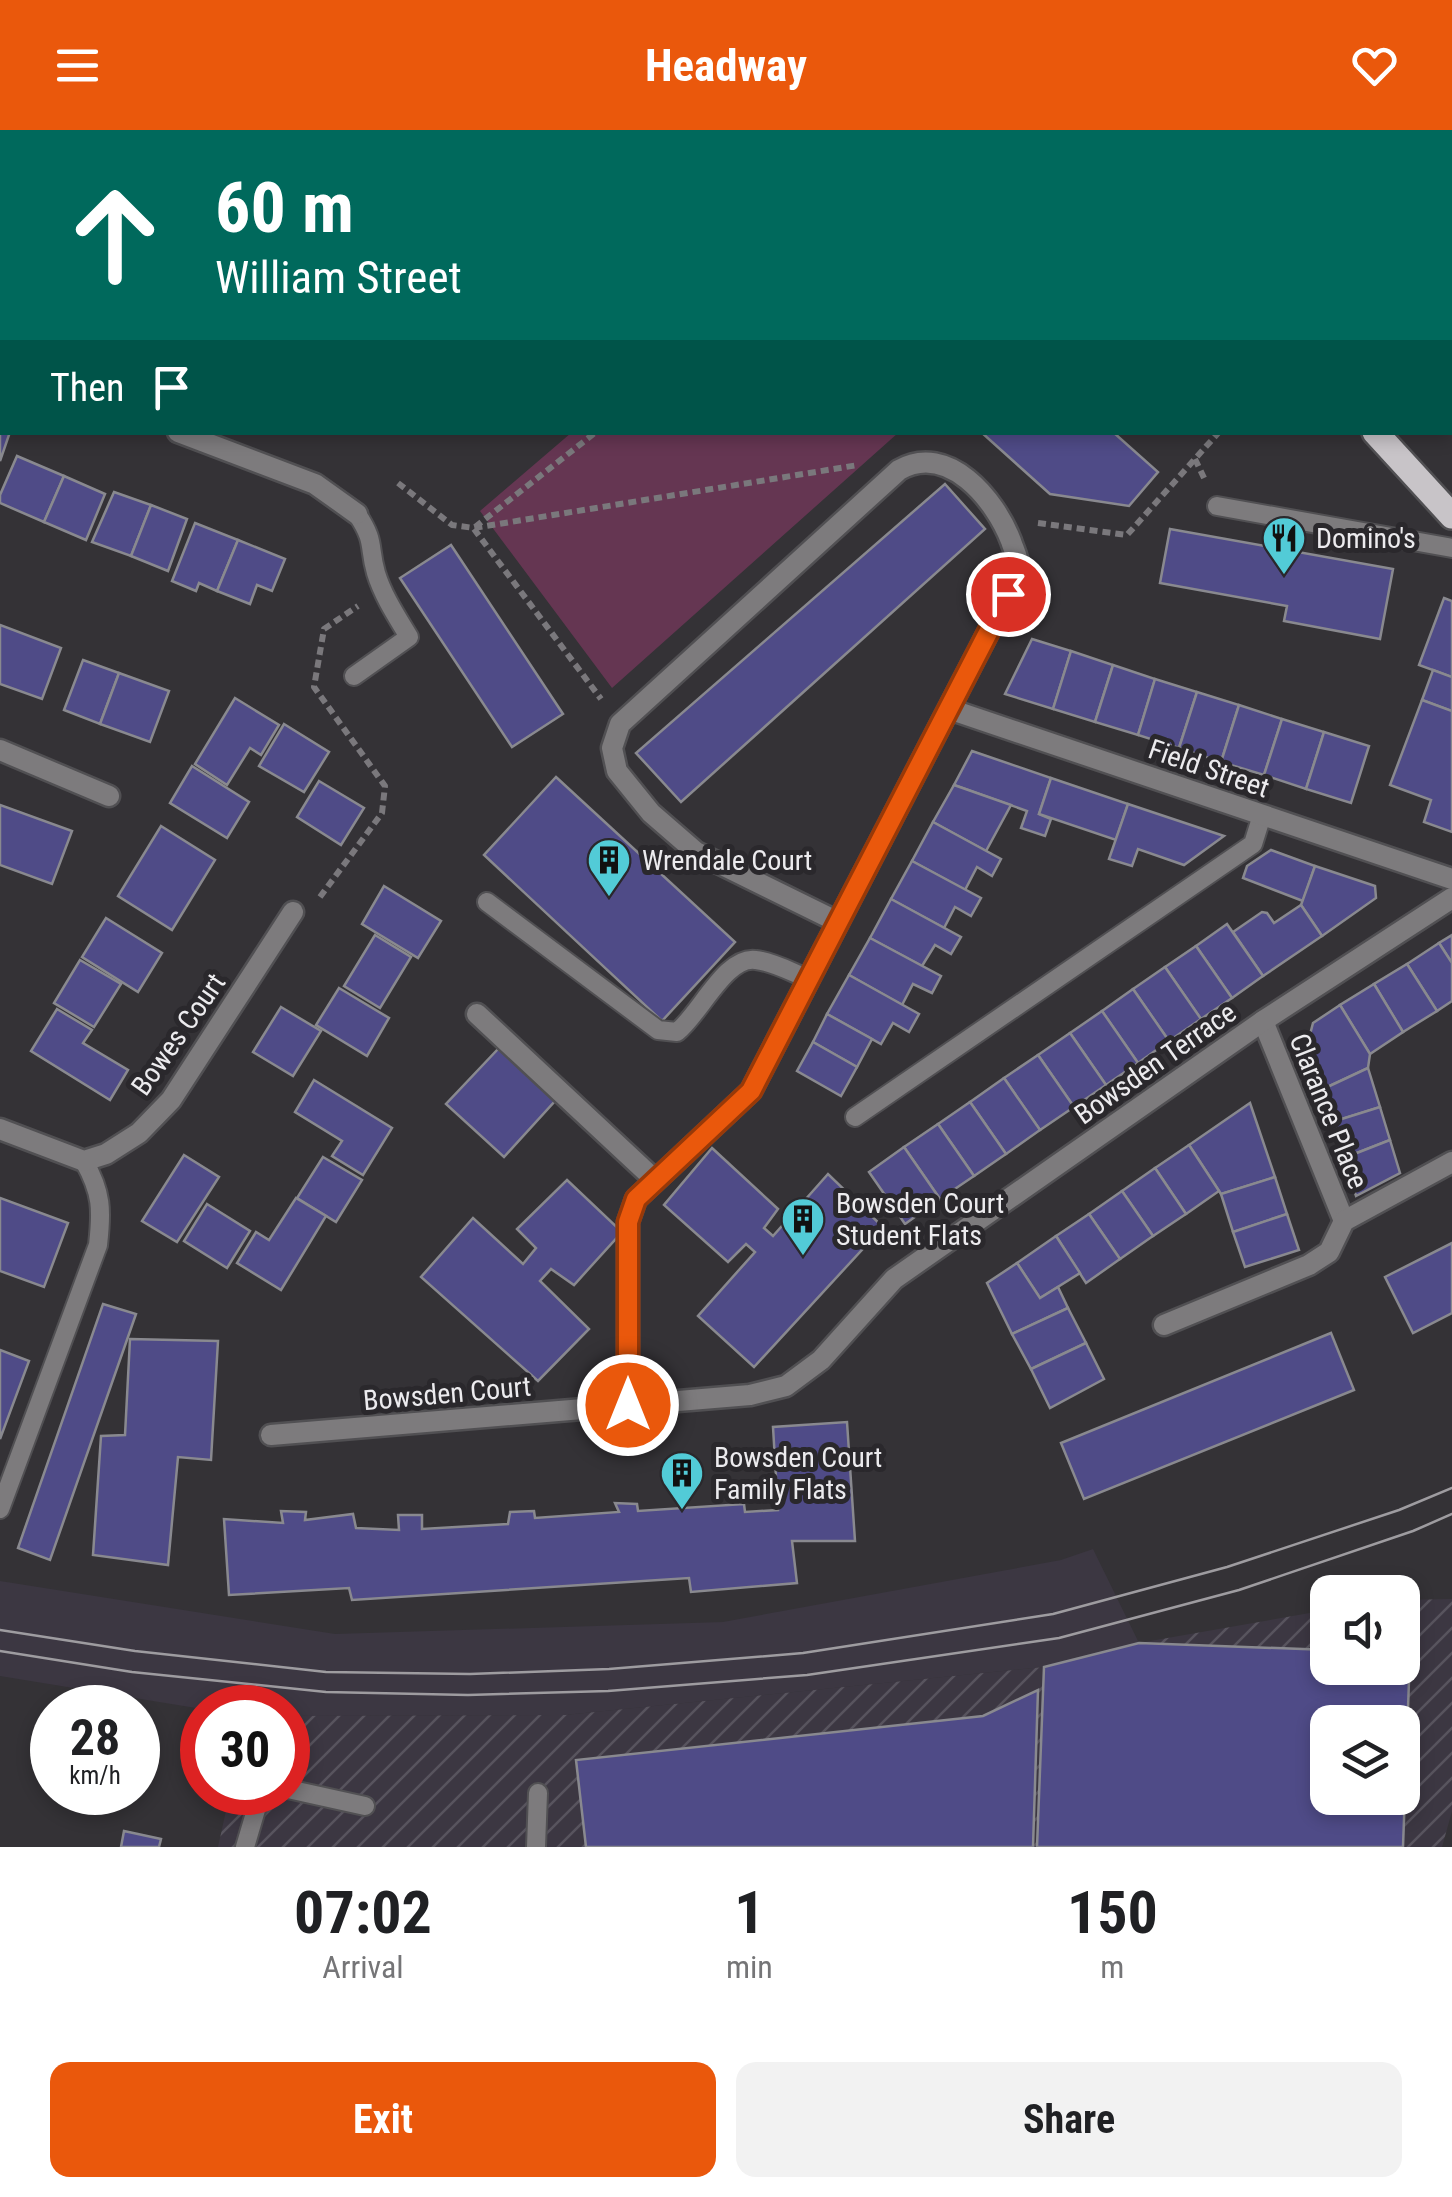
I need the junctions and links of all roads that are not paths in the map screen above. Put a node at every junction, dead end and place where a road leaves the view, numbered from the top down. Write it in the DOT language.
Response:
graph roads {
  1 [pos="186,435"];
  2 [pos="1384,435"];
  3 [pos="1217,506"];
  4 [pos="357,514"];
  5 [pos="1452,516"];
  6 [pos="1452,548"];
  7 [pos="354,676"];
  8 [pos="949,710"];
  9 [pos="0,750"];
  10 [pos="110,796"];
  11 [pos="1262,815"];
  12 [pos="1452,878"];
  13 [pos="1452,898"];
  14 [pos="487,902"];
  15 [pos="293,912"];
  16 [pos="838,922"];
  17 [pos="809,979"];
  18 [pos="476,1014"];
  19 [pos="1264,1021"];
  20 [pos="855,1118"];
  21 [pos="0,1129"];
  22 [pos="84,1161"];
  23 [pos="1452,1162"];
  24 [pos="655,1180"];
  25 [pos="1344,1221"];
  26 [pos="894,1278"];
  27 [pos="1164,1325"];
  28 [pos="628,1405"];
  29 [pos="271,1436"];
  30 [pos="0,1509"];
  31 [pos="538,1793"];
  32 [pos="310,1794"];
  33 [pos="365,1806"];
  34 [pos="254,1815"];
  35 [pos="245,1847"];
  36 [pos="536,1847"];
  1 -- 4 [label="street"];
  2 -- 5 [label="main road"];
  3 -- 6 [label="lane"];
  4 -- 7 [label="lane"];
  8 -- 11 [label="street, Field Street"];
  8 -- 16 [label="street"];
  8 -- 16 [label="street"];
  9 -- 10 [label="street"];
  11 -- 12 [label="street, Field Street"];
  11 -- 20 [label="lane"];
  13 -- 19 [label="street, Bowsden Terrace"];
  14 -- 17 [label="lane"];
  15 -- 22 [label="street, Bowes Court"];
  16 -- 17 [label="street"];
  17 -- 24 [label="street"];
  18 -- 24 [label="street"];
  19 -- 25 [label="street, Clarance Place"];
  19 -- 26 [label="street, Bowsden Terrace"];
  21 -- 22 [label="street"];
  22 -- 30 [label="lane"];
  23 -- 25 [label="street"];
  24 -- 28 [label="street"];
  25 -- 27 [label="street"];
  26 -- 28 [label="street, Bowsden Court"];
  28 -- 29 [label="street, Bowsden Court"];
  31 -- 36 [label="lane"];
  32 -- 33 [label="lane"];
  34 -- 35 [label="lane"];
}
